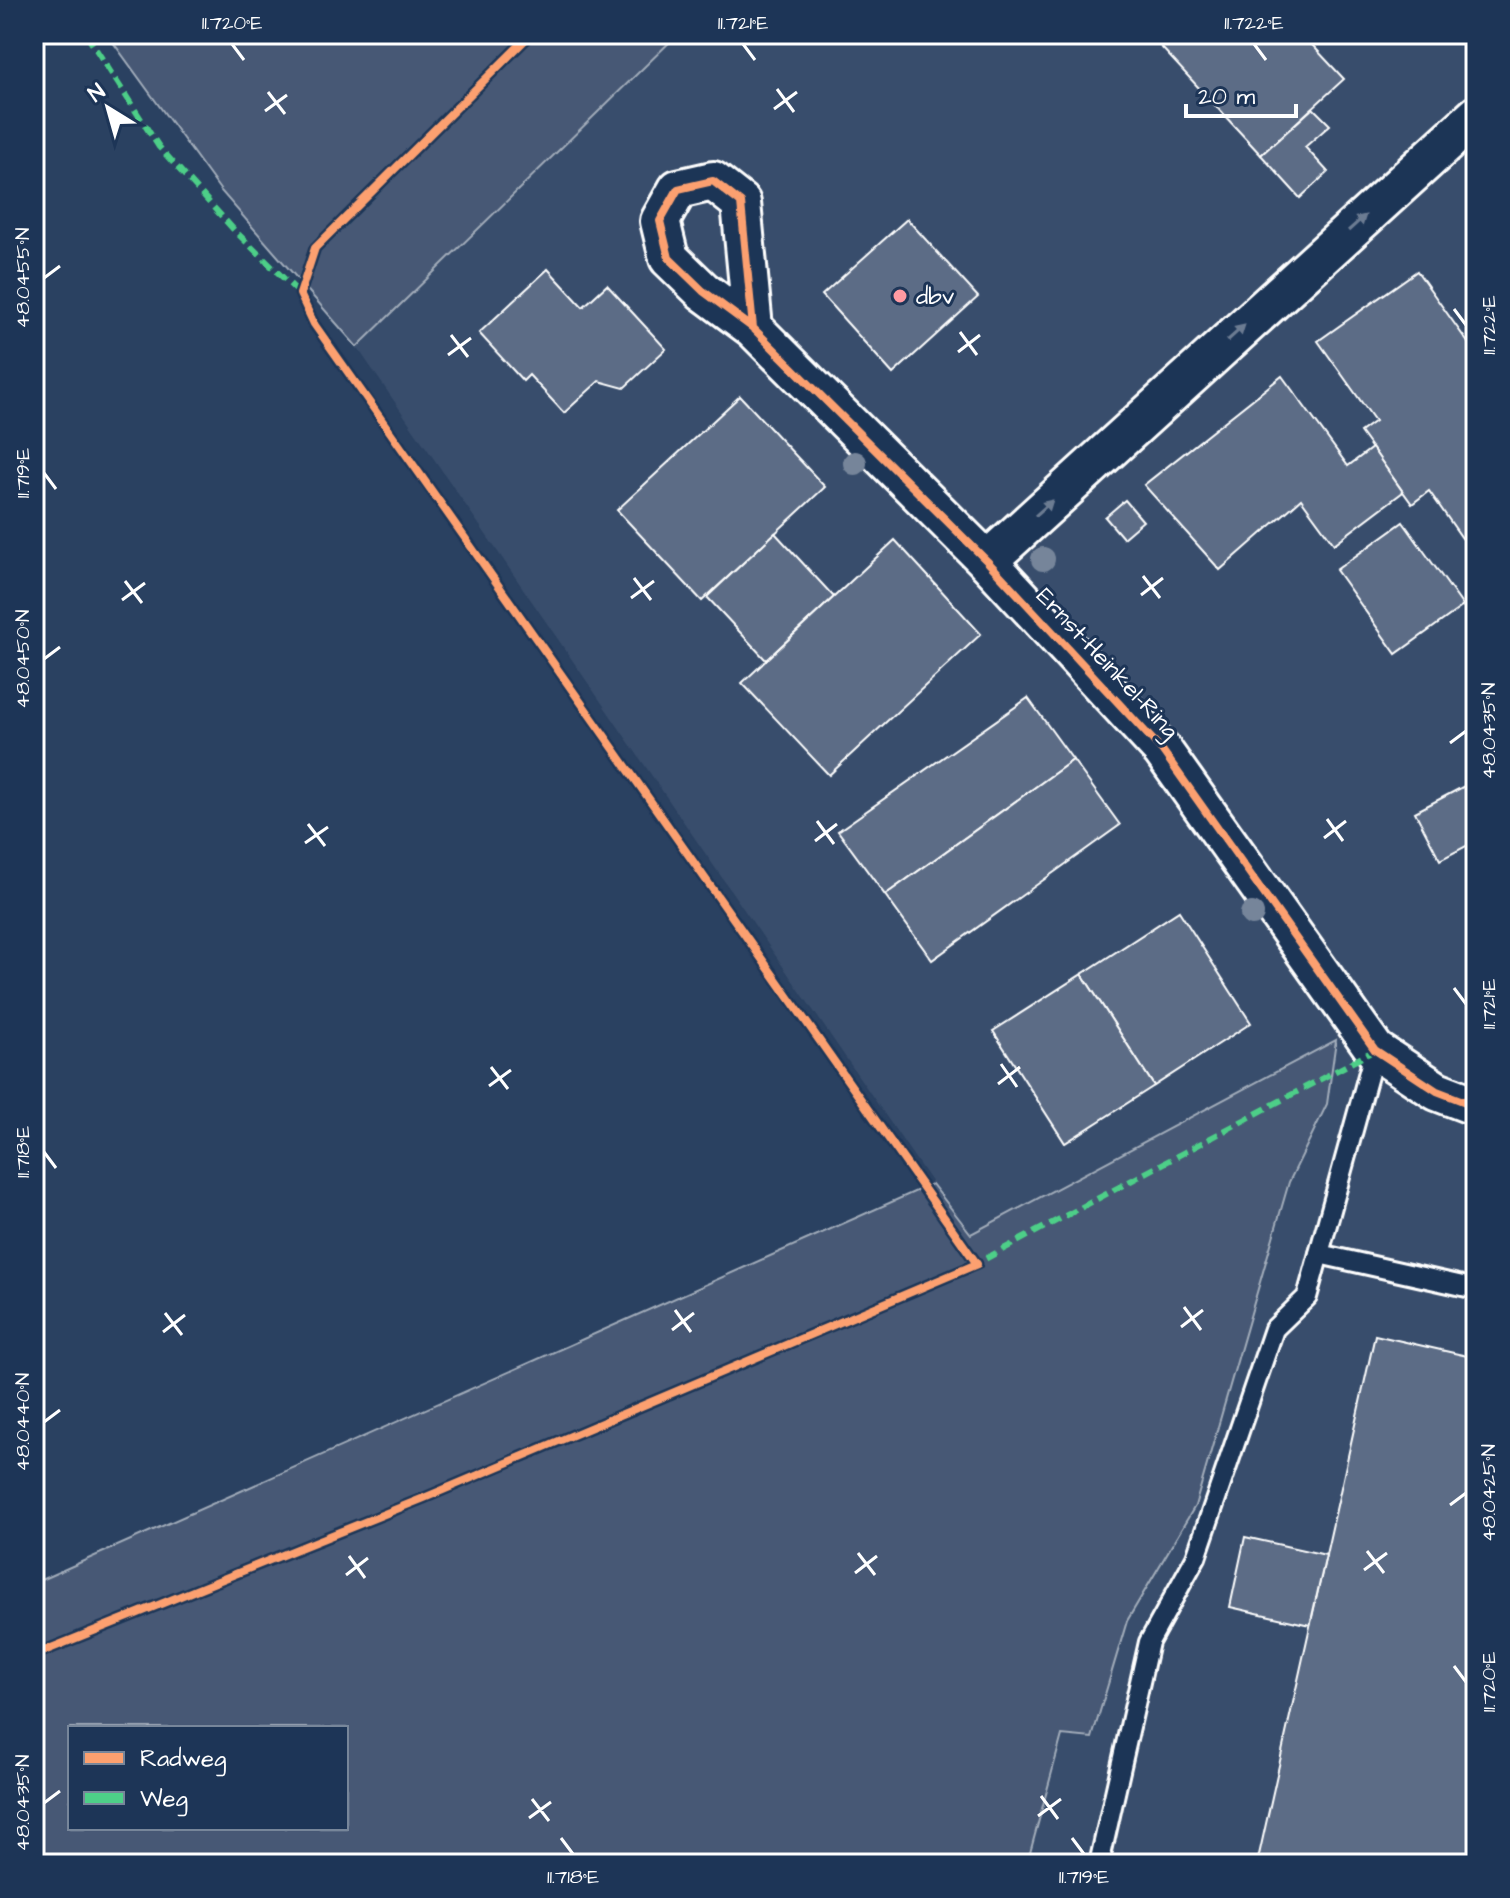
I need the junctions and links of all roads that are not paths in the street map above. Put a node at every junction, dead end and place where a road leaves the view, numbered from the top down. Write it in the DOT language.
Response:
graph roads {
  1 [pos="1476,116"];
  2 [pos="753,328"];
  3 [pos="987,561"];
  4 [pos="1375,1050"];
  5 [pos="1476,1106"];
  6 [pos="1319,1254"];
  7 [pos="1476,1289"];
  8 [pos="1099,1864"];
  3 -- 1 [label="street, one-way"];
  2 -- 3 [label="street, Ernst-Heinkel-Ring"];
  3 -- 4 [label="street, Ernst-Heinkel-Ring"];
  4 -- 5 [label="street, Ernst-Heinkel-Ring"];
  4 -- 6 [label="lane"];
  6 -- 7 [label="lane"];
  6 -- 8 [label="lane"];
}
